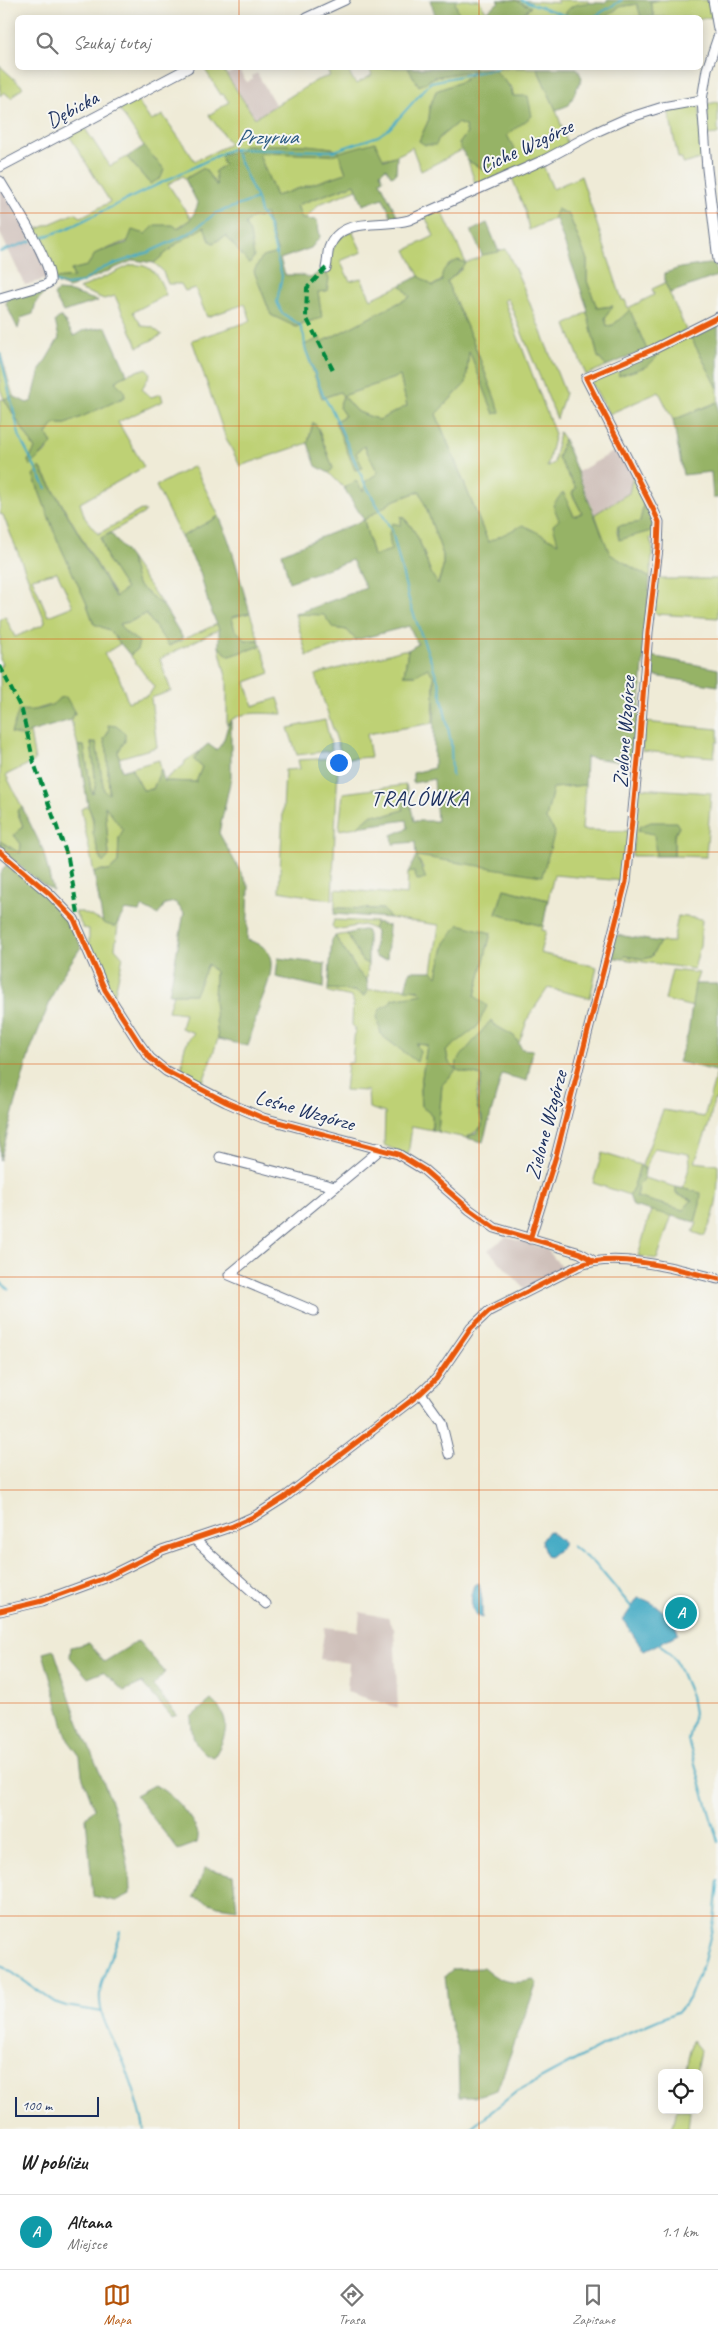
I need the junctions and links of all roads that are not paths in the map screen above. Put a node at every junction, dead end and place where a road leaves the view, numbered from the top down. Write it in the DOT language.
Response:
graph roads {
  1 [pos="346,0"];
  2 [pos="713,0"];
  3 [pos="328,4"];
  4 [pos="311,15"];
  5 [pos="718,29"];
  6 [pos="718,37"];
  7 [pos="184,70"];
  8 [pos="702,100"];
  9 [pos="0,167"];
  10 [pos="0,181"];
  11 [pos="718,260"];
  12 [pos="326,268"];
  13 [pos="0,298"];
  14 [pos="718,317"];
  15 [pos="0,852"];
  16 [pos="379,1147"];
  17 [pos="220,1157"];
  18 [pos="335,1187"];
  19 [pos="530,1239"];
  20 [pos="592,1260"];
  21 [pos="718,1279"];
  22 [pos="314,1311"];
  23 [pos="421,1393"];
  24 [pos="449,1454"];
  25 [pos="194,1539"];
  26 [pos="266,1604"];
  27 [pos="0,1611"];
  1 -- 3 [label="street"];
  2 -- 5 [label="street"];
  3 -- 4 [label="street"];
  6 -- 8 [label="street"];
  7 -- 9 [label="street, Dębicka"];
  8 -- 11 [label="street"];
  8 -- 12 [label="street, Ciche Wzgórze"];
  10 -- 13 [label="street"];
  14 -- 19 [label="street, Zielone Wzgórze"];
  15 -- 16 [label="street, Leśne Wzgórze"];
  16 -- 18 [label="street"];
  16 -- 19 [label="street, Leśne Wzgórze"];
  17 -- 18 [label="street"];
  18 -- 22 [label="street"];
  19 -- 20 [label="street, Leśne Wzgórze"];
  20 -- 21 [label="street"];
  20 -- 23 [label="street"];
  23 -- 24 [label="street"];
  23 -- 25 [label="street"];
  25 -- 26 [label="street"];
  25 -- 27 [label="street"];
}
